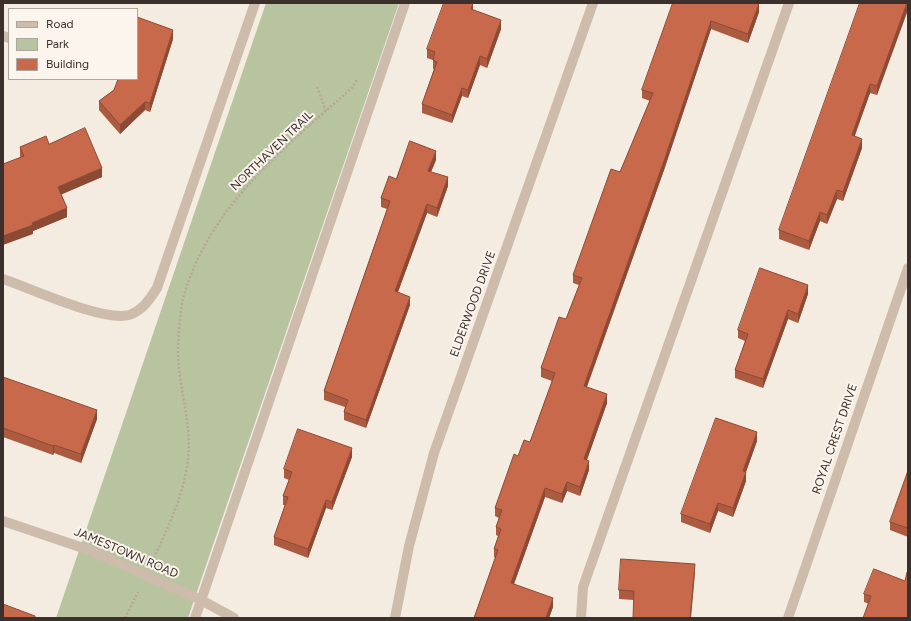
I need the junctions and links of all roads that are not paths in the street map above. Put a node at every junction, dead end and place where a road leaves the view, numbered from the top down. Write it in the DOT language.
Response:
graph roads {
  1 [pos="255,3"];
  2 [pos="405,3"];
  3 [pos="594,3"];
  4 [pos="789,3"];
  5 [pos="908,268"];
  6 [pos="3,279"];
  7 [pos="3,521"];
  8 [pos="201,600"];
  9 [pos="195,618"];
  10 [pos="234,618"];
  11 [pos="395,618"];
  12 [pos="581,618"];
  13 [pos="788,618"];
  1 -- 6 [label="street"];
  2 -- 8 [label="street"];
  3 -- 11 [label="street, ELDERWOOD DRIVE"];
  4 -- 12 [label="street"];
  5 -- 13 [label="street, ROYAL CREST DRIVE"];
  7 -- 8 [label="street, JAMESTOWN ROAD"];
  8 -- 9 [label="street"];
  8 -- 10 [label="street, JAMESTOWN ROAD"];
}
